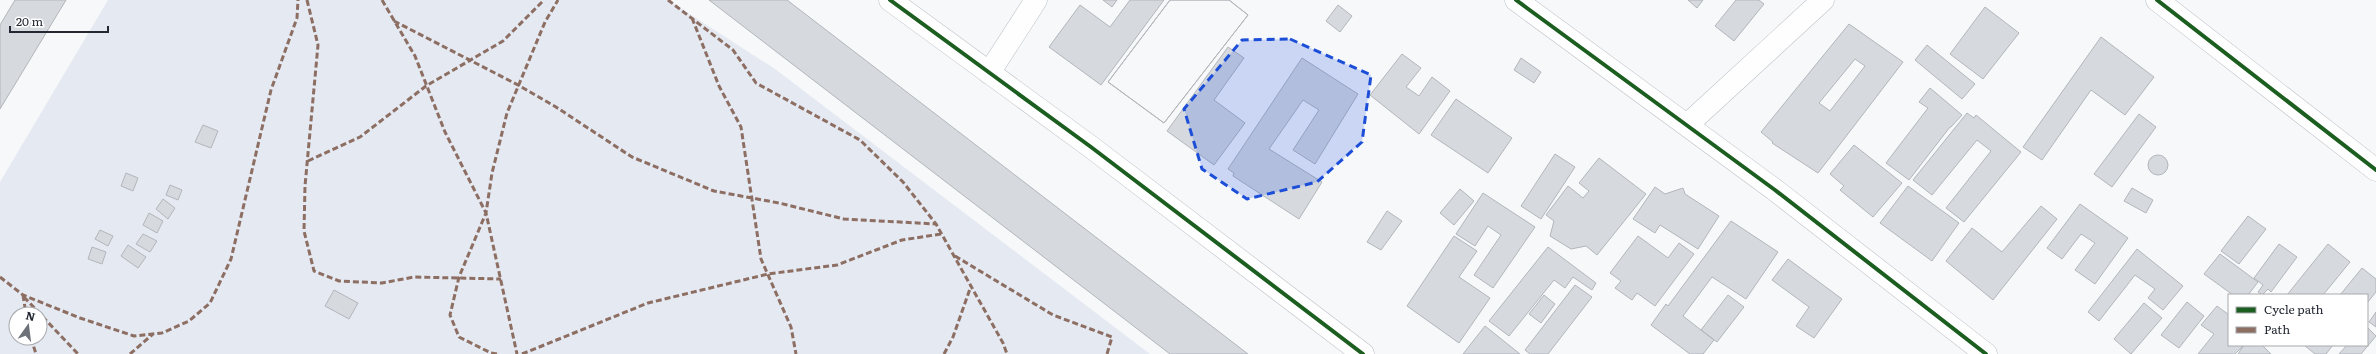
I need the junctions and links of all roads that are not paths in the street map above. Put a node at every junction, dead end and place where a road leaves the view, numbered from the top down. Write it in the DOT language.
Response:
graph roads {
  1 [pos="890,0"];
  2 [pos="1036,0"];
  3 [pos="1516,0"];
  4 [pos="1823,0"];
  5 [pos="2157,0"];
  6 [pos="989,72"];
  7 [pos="1688,125"];
  8 [pos="2376,170"];
  9 [pos="1363,354"];
  10 [pos="1986,354"];
  1 -- 6 [label="street"];
  2 -- 6 [label="street"];
  3 -- 7 [label="street"];
  4 -- 7 [label="street"];
  5 -- 8 [label="street"];
  6 -- 9 [label="street"];
  7 -- 10 [label="street"];
}
